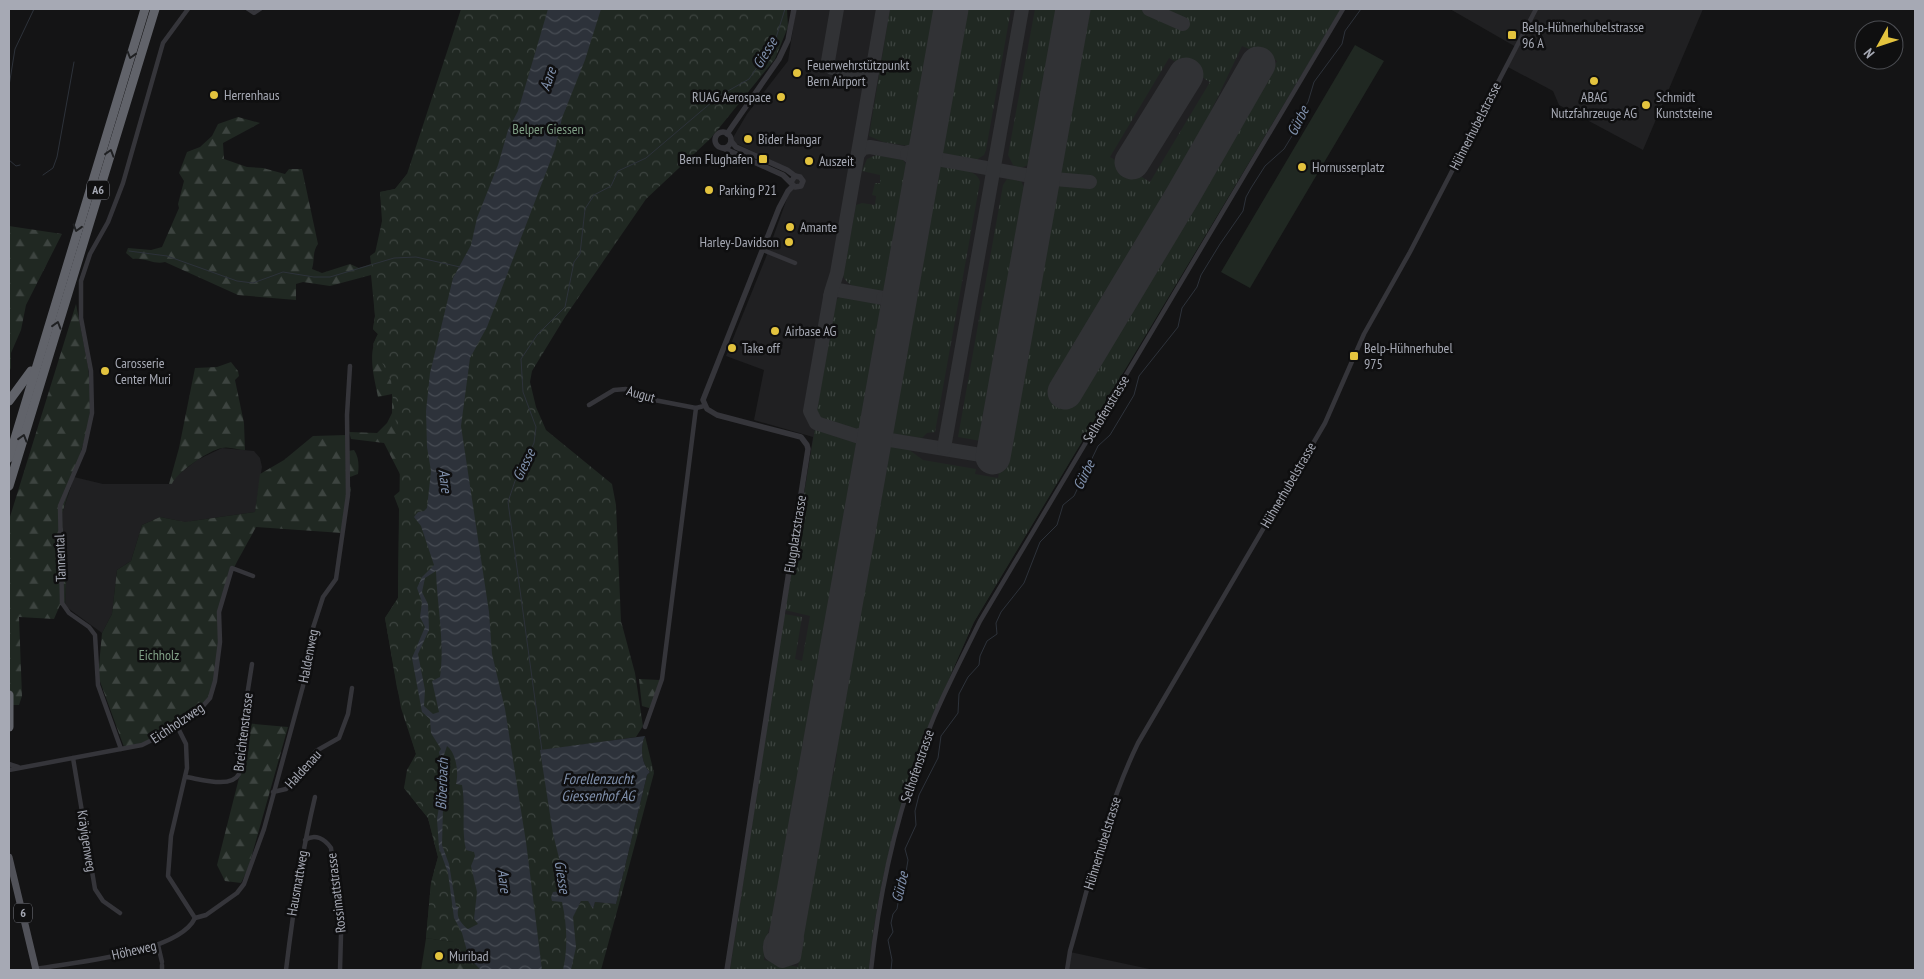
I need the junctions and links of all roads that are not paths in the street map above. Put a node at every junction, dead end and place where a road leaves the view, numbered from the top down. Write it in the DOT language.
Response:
graph roads {
  1 [pos="145,9"];
  2 [pos="156,9"];
  3 [pos="188,9"];
  4 [pos="248,9"];
  5 [pos="260,9"];
  6 [pos="794,9"];
  7 [pos="1344,9"];
  8 [pos="1536,9"];
  9 [pos="727,134"];
  10 [pos="731,141"];
  11 [pos="723,148"];
  12 [pos="796,176"];
  13 [pos="792,184"];
  14 [pos="763,250"];
  15 [pos="795,263"];
  16 [pos="37,362"];
  17 [pos="350,366"];
  18 [pos="9,401"];
  19 [pos="589,405"];
  20 [pos="704,406"];
  21 [pos="696,408"];
  22 [pos="9,458"];
  23 [pos="9,486"];
  24 [pos="253,576"];
  25 [pos="252,664"];
  26 [pos="352,688"];
  27 [pos="9,695"];
  28 [pos="176,726"];
  29 [pos="9,727"];
  30 [pos="645,727"];
  31 [pos="121,749"];
  32 [pos="73,758"];
  33 [pos="9,764"];
  34 [pos="19,768"];
  35 [pos="9,770"];
  36 [pos="186,777"];
  37 [pos="273,792"];
  38 [pos="315,797"];
  39 [pos="304,840"];
  40 [pos="9,857"];
  41 [pos="120,913"];
  42 [pos="195,918"];
  43 [pos="158,945"];
  44 [pos="162,966"];
  45 [pos="36,970"];
  46 [pos="286,970"];
  47 [pos="340,970"];
  48 [pos="727,970"];
  49 [pos="871,970"];
  50 [pos="1066,970"];
  1 -- 16 [label="highway, A6, one-way"];
  23 -- 2 [label="highway, A6, one-way"];
  3 -- 31 [label="street, Tannental"];
  4 -- 5 [label="street"];
  6 -- 9 [label="street"];
  7 -- 49 [label="street, Selhofenstrasse"];
  8 -- 50 [label="street, Hühnerhubelstrasse"];
  9 -- 10 [label="street"];
  9 -- 11 [label="street"];
  10 -- 11 [label="street"];
  10 -- 12 [label="street"];
  11 -- 13 [label="street"];
  12 -- 13 [label="street"];
  12 -- 13 [label="street"];
  13 -- 14 [label="street"];
  14 -- 15 [label="street"];
  14 -- 20 [label="street"];
  16 -- 18 [label="highway"];
  16 -- 22 [label="highway, A6"];
  17 -- 37 [label="street, Haldenweg"];
  19 -- 21 [label="street, Augut"];
  20 -- 21 [label="street"];
  20 -- 48 [label="street, Flugplatzstrasse"];
  21 -- 30 [label="street"];
  24 -- 28 [label="street, Eichholzweg"];
  25 -- 36 [label="street, Breichtenstrasse"];
  26 -- 37 [label="street, Haldenau"];
  27 -- 29 [label="highway"];
  28 -- 31 [label="street, Eichholzweg"];
  28 -- 36 [label="street"];
  31 -- 32 [label="street, Eichholzweg"];
  32 -- 34 [label="street, Eichholzweg"];
  32 -- 41 [label="street, Kräyigenweg"];
  33 -- 34 [label="street"];
  34 -- 35 [label="street, Eichholzweg"];
  36 -- 42 [label="street"];
  37 -- 42 [label="street, Haldenweg"];
  38 -- 39 [label="street, Hausmattweg"];
  39 -- 46 [label="street, Hausmattweg"];
  39 -- 47 [label="street, Rossimattstrasse"];
  40 -- 45 [label="main road, 6"];
  42 -- 43 [label="street, Höheweg"];
  43 -- 44 [label="street"];
  43 -- 45 [label="street, Höheweg"];
}
